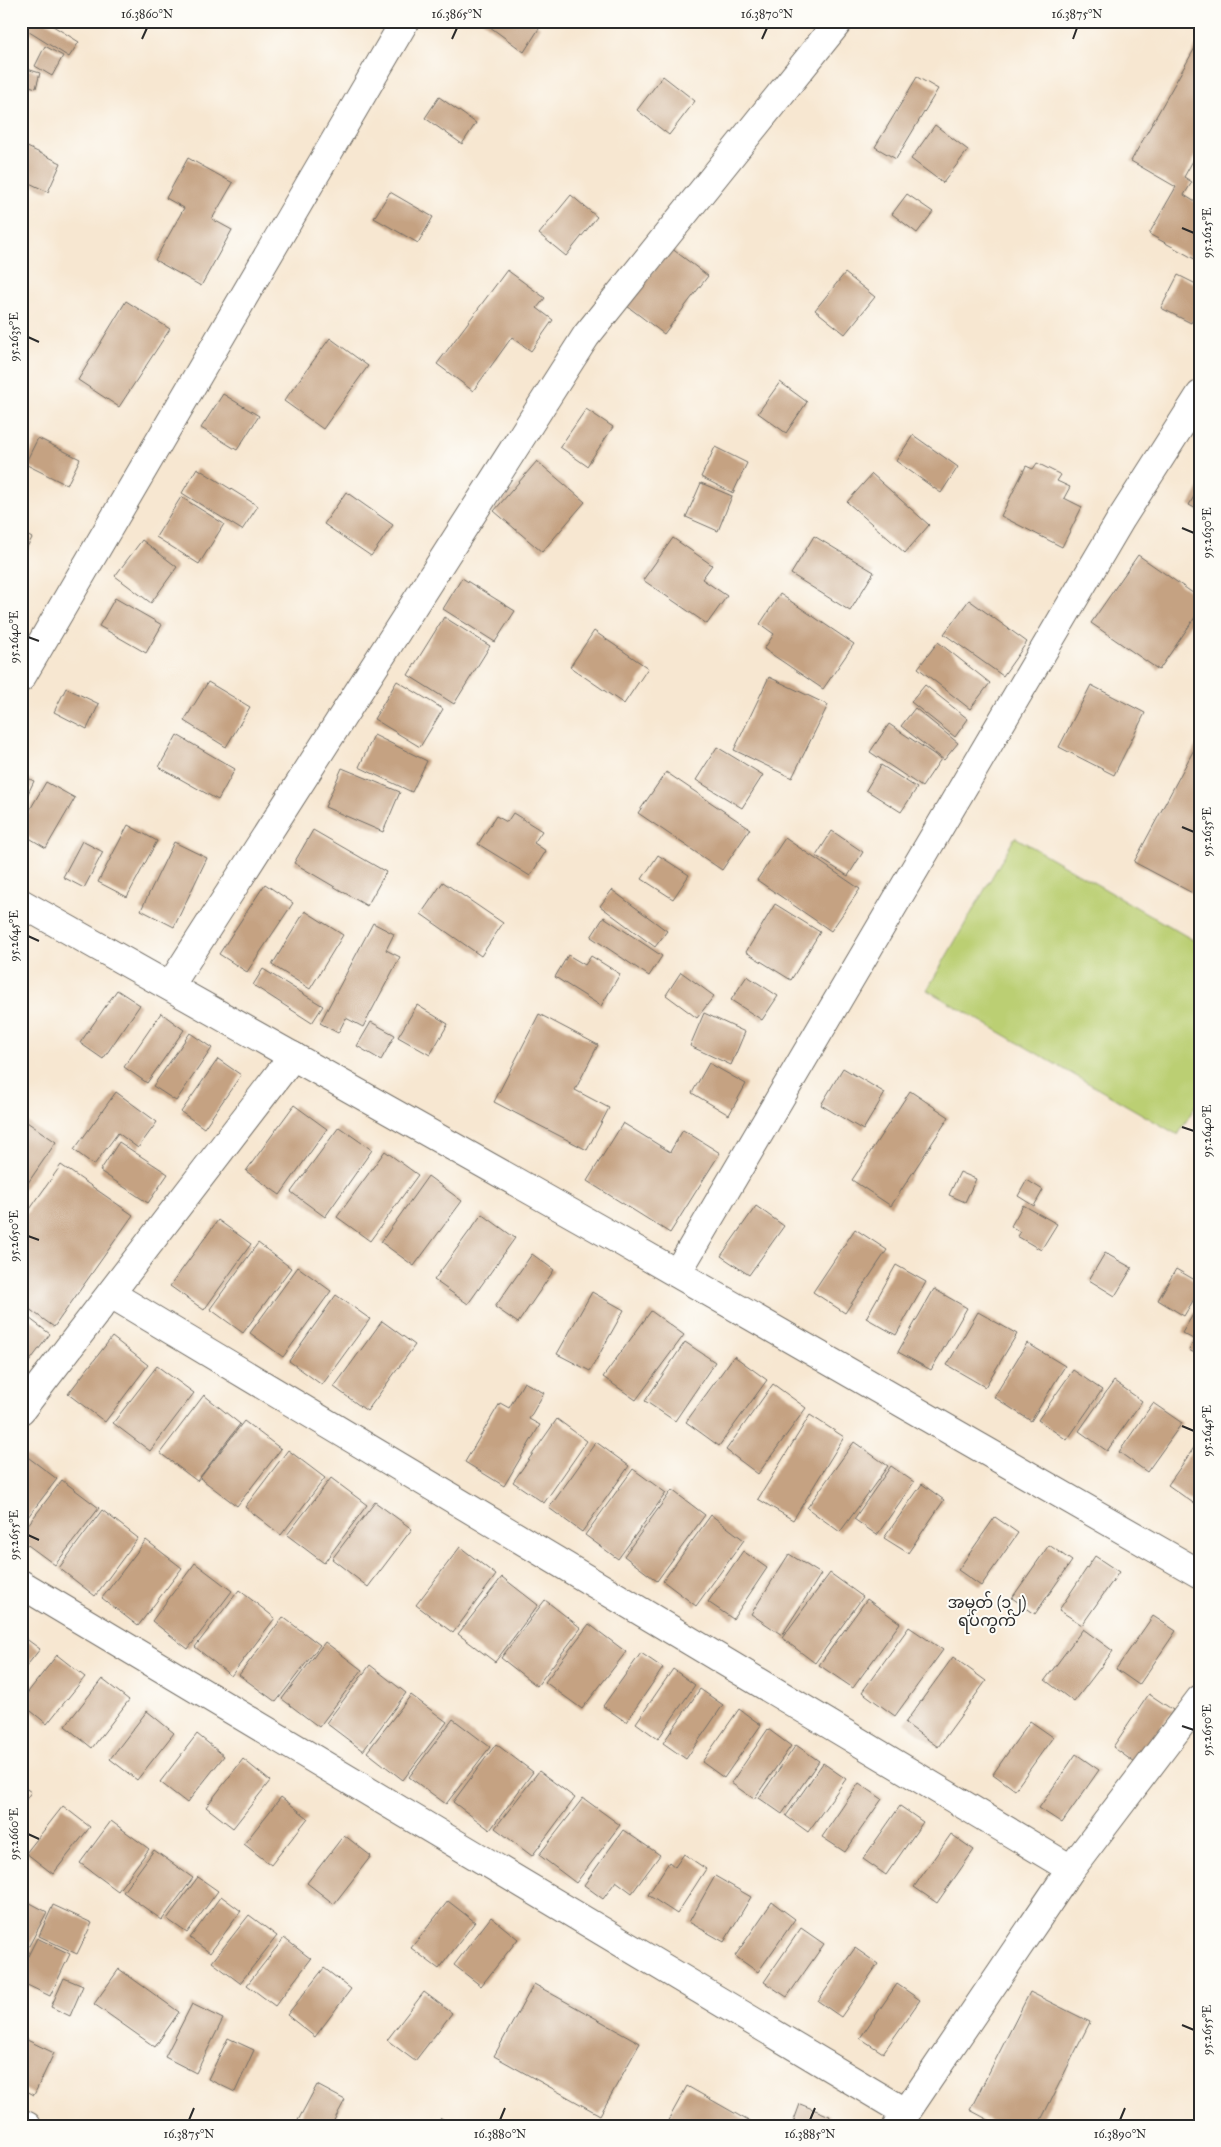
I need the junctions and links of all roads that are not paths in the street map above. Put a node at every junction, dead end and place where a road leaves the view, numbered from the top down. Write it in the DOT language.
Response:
graph roads {
  1 [pos="405,21"];
  2 [pos="839,21"];
  3 [pos="1200,394"];
  4 [pos="21,678"];
  5 [pos="21,902"];
  6 [pos="170,986"];
  7 [pos="293,1056"];
  8 [pos="676,1273"];
  9 [pos="111,1294"];
  10 [pos="21,1410"];
  11 [pos="1200,1574"];
  12 [pos="21,1584"];
  13 [pos="1200,1699"];
  14 [pos="1071,1869"];
  15 [pos="901,2119"];
  16 [pos="21,2123"];
  17 [pos="27,2126"];
  1 -- 4 [label="street"];
  2 -- 6 [label="street"];
  3 -- 8 [label="street"];
  5 -- 6 [label="street"];
  6 -- 7 [label="street"];
  7 -- 8 [label="street"];
  7 -- 9 [label="street"];
  8 -- 11 [label="street"];
  9 -- 10 [label="street"];
  9 -- 14 [label="street"];
  12 -- 15 [label="street"];
  13 -- 14 [label="street"];
  14 -- 15 [label="street"];
  16 -- 17 [label="street"];
}
